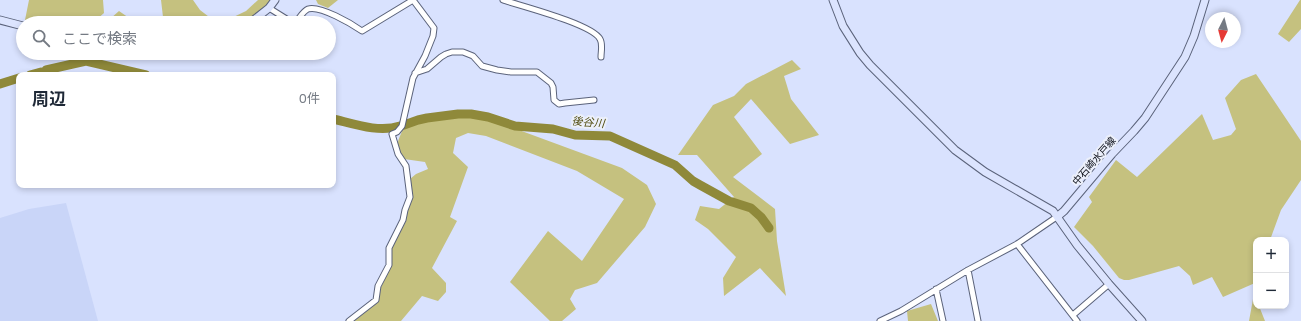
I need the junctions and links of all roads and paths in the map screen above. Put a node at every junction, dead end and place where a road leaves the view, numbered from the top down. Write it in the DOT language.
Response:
graph roads {
  1 [pos="275,0"];
  2 [pos="413,0"];
  3 [pos="503,0"];
  4 [pos="833,0"];
  5 [pos="1205,0"];
  6 [pos="269,8"];
  7 [pos="259,16"];
  8 [pos="282,16"];
  9 [pos="300,16"];
  10 [pos="336,16"];
  11 [pos="336,16"];
  12 [pos="0,20"];
  13 [pos="16,24"];
  14 [pos="601,57"];
  15 [pos="415,73"];
  16 [pos="594,100"];
  17 [pos="1058,216"];
  18 [pos="1017,244"];
  19 [pos="968,270"];
  20 [pos="1109,284"];
  21 [pos="936,289"];
  22 [pos="1073,315"];
  23 [pos="350,321"];
  24 [pos="880,321"];
  25 [pos="944,321"];
  26 [pos="978,321"];
  27 [pos="1077,321"];
  28 [pos="1142,321"];
  1 -- 6 [label="main road"];
  2 -- 11 [label="street"];
  2 -- 15 [label="street"];
  3 -- 14 [label="street"];
  4 -- 17 [label="main road"];
  5 -- 17 [label="main road, 中石崎水戸線"];
  6 -- 7 [label="main road"];
  6 -- 8 [label="street"];
  9 -- 10 [label="street"];
  12 -- 13 [label="main road"];
  15 -- 16 [label="street"];
  15 -- 23 [label="street"];
  17 -- 18 [label="street"];
  17 -- 20 [label="main road"];
  18 -- 19 [label="street"];
  18 -- 22 [label="street"];
  19 -- 21 [label="street"];
  19 -- 26 [label="street"];
  20 -- 22 [label="street"];
  20 -- 28 [label="main road"];
  21 -- 24 [label="street"];
  21 -- 25 [label="street"];
  22 -- 27 [label="street"];
}
